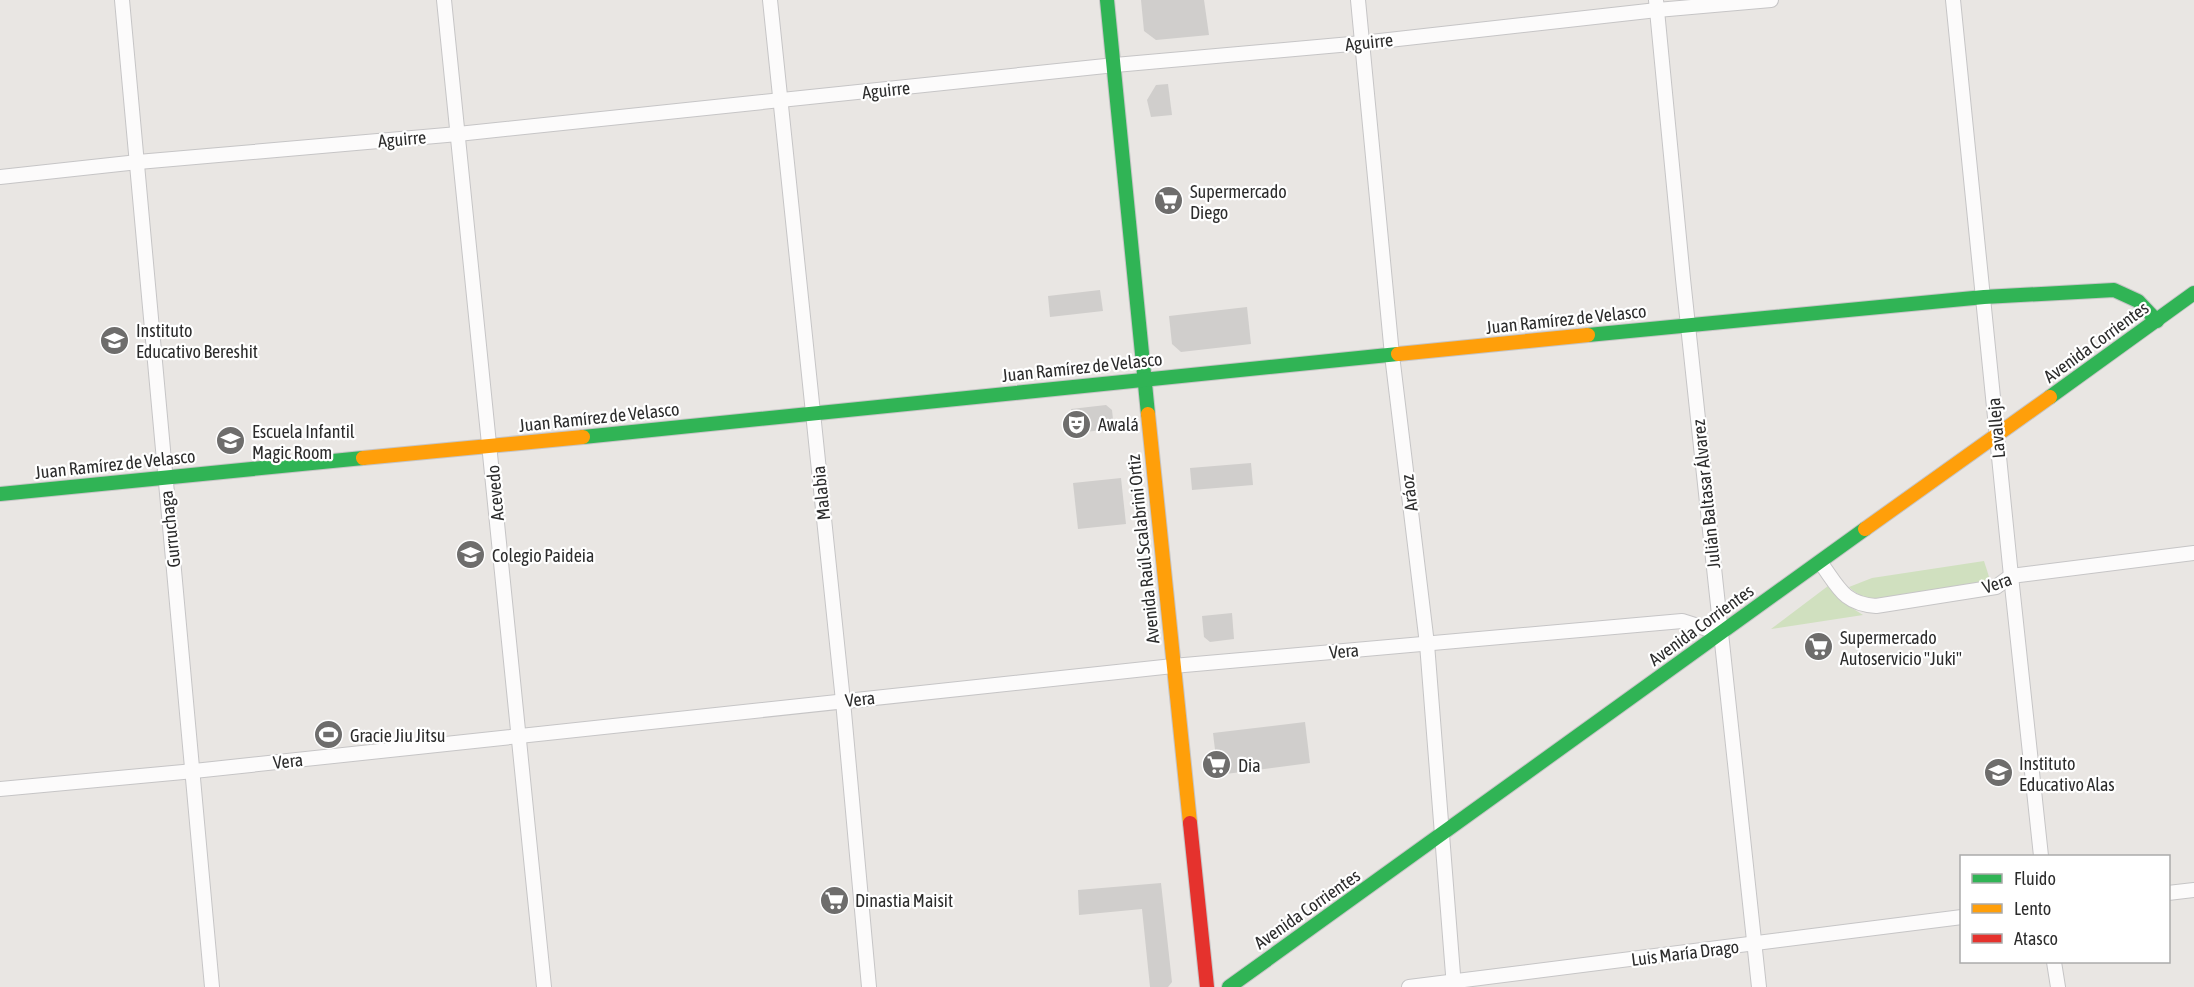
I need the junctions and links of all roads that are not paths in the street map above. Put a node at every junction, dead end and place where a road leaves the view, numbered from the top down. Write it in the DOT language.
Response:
graph roads {
  1 [pos="122,0"];
  2 [pos="444,0"];
  3 [pos="770,0"];
  4 [pos="1107,0"];
  5 [pos="1358,0"];
  6 [pos="1771,0"];
  7 [pos="1953,0"];
  8 [pos="1657,5"];
  9 [pos="1362,43"];
  10 [pos="1114,65"];
  11 [pos="780,101"];
  12 [pos="458,134"];
  13 [pos="138,162"];
  14 [pos="0,177"];
  15 [pos="2194,293"];
  16 [pos="1984,297"];
  17 [pos="2157,321"];
  18 [pos="1688,325"];
  19 [pos="1392,356"];
  20 [pos="1144,378"];
  21 [pos="812,414"];
  22 [pos="1997,435"];
  23 [pos="490,445"];
  24 [pos="165,477"];
  25 [pos="0,494"];
  26 [pos="2194,553"];
  27 [pos="1820,562"];
  28 [pos="2011,576"];
  29 [pos="1720,633"];
  30 [pos="1427,644"];
  31 [pos="1173,666"];
  32 [pos="843,701"];
  33 [pos="517,737"];
  34 [pos="194,771"];
  35 [pos="0,789"];
  36 [pos="1443,835"];
  37 [pos="2041,855"];
  38 [pos="2194,890"];
  39 [pos="2170,893"];
  40 [pos="1960,917"];
  41 [pos="1754,944"];
  42 [pos="2054,963"];
  43 [pos="1453,984"];
  44 [pos="212,987"];
  45 [pos="544,987"];
  46 [pos="869,987"];
  47 [pos="1208,987"];
  48 [pos="1229,987"];
  49 [pos="1409,987"];
  50 [pos="1759,987"];
  51 [pos="2058,987"];
  1 -- 13 [label="street, Gurruchaga"];
  2 -- 12 [label="street, Acevedo"];
  3 -- 11 [label="street, Malabia"];
  4 -- 10 [label="main road, Avenida Raúl Scalabrini Ortiz"];
  5 -- 9 [label="street, Aráoz"];
  6 -- 8 [label="street, Aguirre"];
  7 -- 16 [label="street, Lavalleja"];
  8 -- 9 [label="street, Aguirre"];
  8 -- 18 [label="street, Julián Baltasar Álvarez"];
  9 -- 10 [label="street, Aguirre"];
  9 -- 19 [label="street, Aráoz"];
  10 -- 11 [label="street, Aguirre"];
  10 -- 20 [label="main road, Avenida Raúl Scalabrini Ortiz"];
  11 -- 12 [label="street, Aguirre"];
  11 -- 21 [label="street, Malabia"];
  12 -- 13 [label="street, Aguirre"];
  12 -- 23 [label="street, Acevedo"];
  13 -- 14 [label="street, Aguirre"];
  13 -- 24 [label="street, Gurruchaga"];
  15 -- 17 [label="main road, Avenida Corrientes"];
  16 -- 17 [label="main road, Juan Ramírez de Velasco"];
  16 -- 18 [label="main road, Juan Ramírez de Velasco"];
  16 -- 22 [label="street, Lavalleja"];
  17 -- 22 [label="main road, Avenida Corrientes"];
  18 -- 19 [label="main road, Juan Ramírez de Velasco"];
  18 -- 29 [label="street, Julián Baltasar Álvarez"];
  19 -- 20 [label="main road, Juan Ramírez de Velasco"];
  19 -- 30 [label="street, Aráoz"];
  20 -- 21 [label="main road, Juan Ramírez de Velasco"];
  20 -- 31 [label="main road, Avenida Raúl Scalabrini Ortiz"];
  21 -- 23 [label="main road, Juan Ramírez de Velasco"];
  21 -- 32 [label="street, Malabia"];
  22 -- 27 [label="main road, Avenida Corrientes"];
  22 -- 28 [label="street, Lavalleja"];
  23 -- 24 [label="main road, Juan Ramírez de Velasco"];
  23 -- 33 [label="street, Acevedo"];
  24 -- 25 [label="main road, Juan Ramírez de Velasco"];
  24 -- 34 [label="street, Gurruchaga"];
  26 -- 28 [label="street, Vera"];
  27 -- 28 [label="street, Vera"];
  27 -- 29 [label="main road, Avenida Corrientes"];
  28 -- 37 [label="street, Lavalleja"];
  29 -- 30 [label="street, Vera"];
  29 -- 36 [label="main road, Avenida Corrientes"];
  29 -- 41 [label="street, Julián Baltasar Álvarez"];
  30 -- 31 [label="street, Vera"];
  30 -- 36 [label="street, Aráoz"];
  31 -- 32 [label="street, Vera"];
  31 -- 47 [label="main road, Avenida Raúl Scalabrini Ortiz"];
  32 -- 33 [label="street, Vera"];
  32 -- 46 [label="street, Malabia"];
  33 -- 34 [label="street, Vera"];
  33 -- 45 [label="street, Acevedo"];
  34 -- 35 [label="street, Vera"];
  34 -- 44 [label="street, Gurruchaga"];
  36 -- 43 [label="street, Aráoz"];
  36 -- 48 [label="main road, Avenida Corrientes"];
  38 -- 39 [label="street"];
  40 -- 41 [label="street, Luis María Drago"];
  41 -- 43 [label="street, Luis María Drago"];
  41 -- 50 [label="street, Julián Baltasar Álvarez"];
  42 -- 51 [label="street"];
  43 -- 49 [label="street, Luis María Drago"];
}
